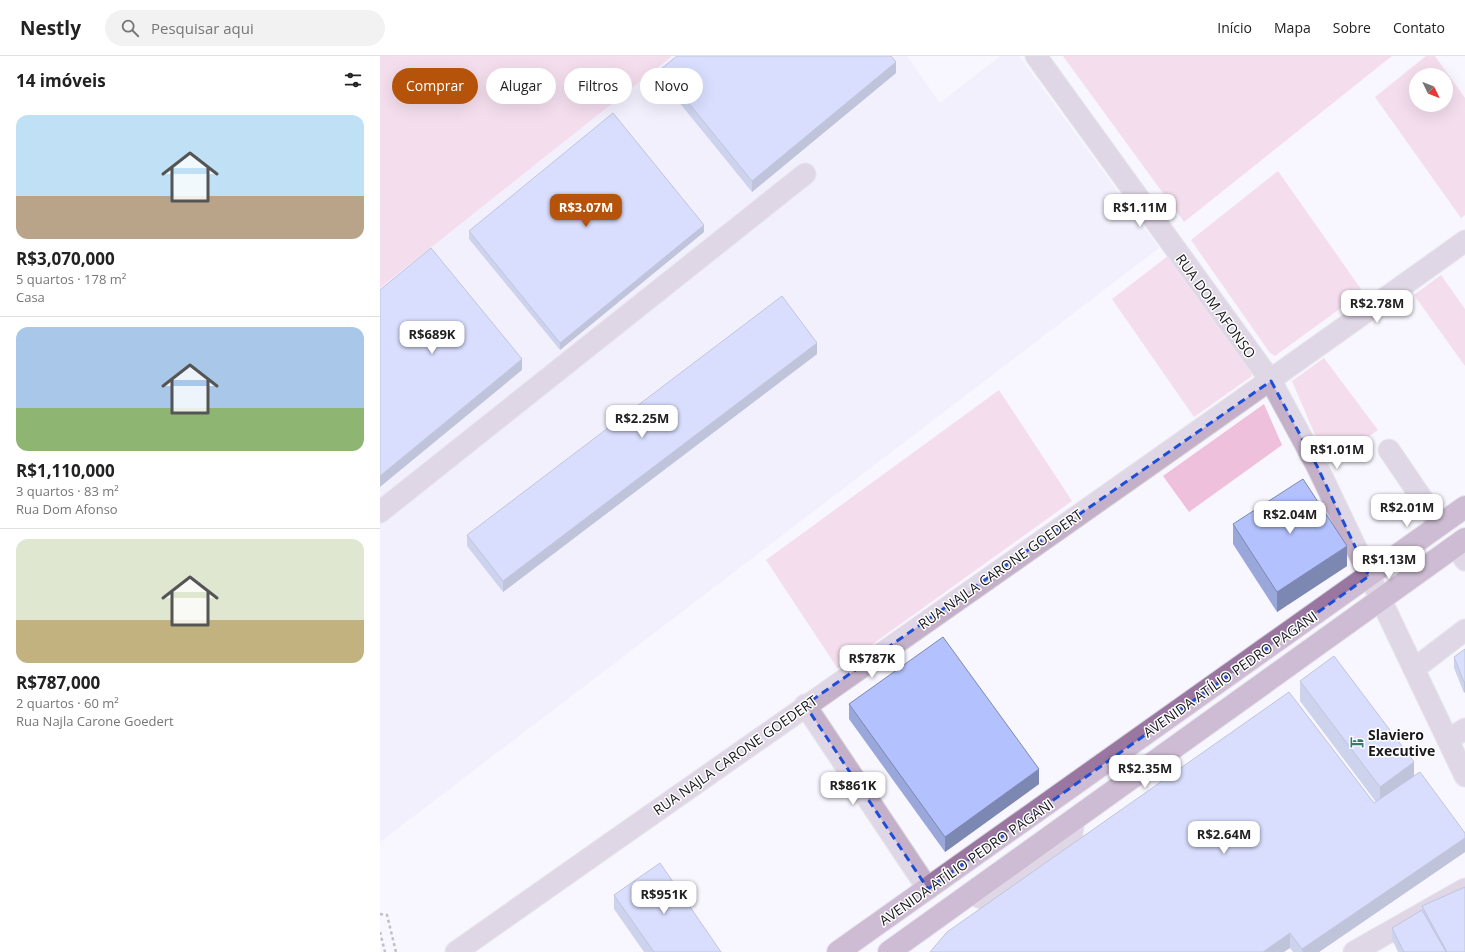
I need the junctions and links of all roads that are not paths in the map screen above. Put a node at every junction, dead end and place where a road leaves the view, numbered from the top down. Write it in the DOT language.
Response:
graph roads {
  1 [pos="1036,56"];
  2 [pos="805,174"];
  3 [pos="1465,241"];
  4 [pos="1271,381"];
  5 [pos="1389,450"];
  6 [pos="1465,507"];
  7 [pos="380,512"];
  8 [pos="1440,525"];
  9 [pos="1462,548"];
  10 [pos="1369,576"];
  11 [pos="1380,598"];
  12 [pos="1465,630"];
  13 [pos="1414,669"];
  14 [pos="805,705"];
  15 [pos="1457,735"];
  16 [pos="1465,776"];
  17 [pos="928,889"];
  18 [pos="1465,889"];
  19 [pos="456,952"];
  20 [pos="838,952"];
  21 [pos="889,952"];
  22 [pos="1354,952"];
  1 -- 4 [label="street, RUA DOM AFONSO"];
  2 -- 7 [label="street"];
  3 -- 4 [label="street, RUA NAJLA CARONE GOEDERT"];
  4 -- 10 [label="street, RUA DOM AFONSO"];
  4 -- 14 [label="street, RUA NAJLA CARONE GOEDERT"];
  5 -- 8 [label="street"];
  6 -- 8 [label="main road, AVENIDA ATÍLIO PEDRO PAGANI"];
  8 -- 10 [label="main road, AVENIDA ATÍLIO PEDRO PAGANI"];
  9 -- 11 [label="main road, AVENIDA ATÍLIO PEDRO PAGANI"];
  10 -- 11 [label="street, RUA DOM AFONSO"];
  10 -- 17 [label="main road, AVENIDA ATÍLIO PEDRO PAGANI"];
  11 -- 13 [label="street, RUA DOM AFONSO"];
  11 -- 21 [label="main road, AVENIDA ATÍLIO PEDRO PAGANI"];
  12 -- 13 [label="street"];
  13 -- 15 [label="street, RUA DOM AFONSO"];
  14 -- 17 [label="street"];
  14 -- 19 [label="street, RUA NAJLA CARONE GOEDERT"];
  15 -- 16 [label="street, RUA DOM AFONSO"];
  17 -- 20 [label="main road, AVENIDA ATÍLIO PEDRO PAGANI"];
  18 -- 22 [label="street"];
}
